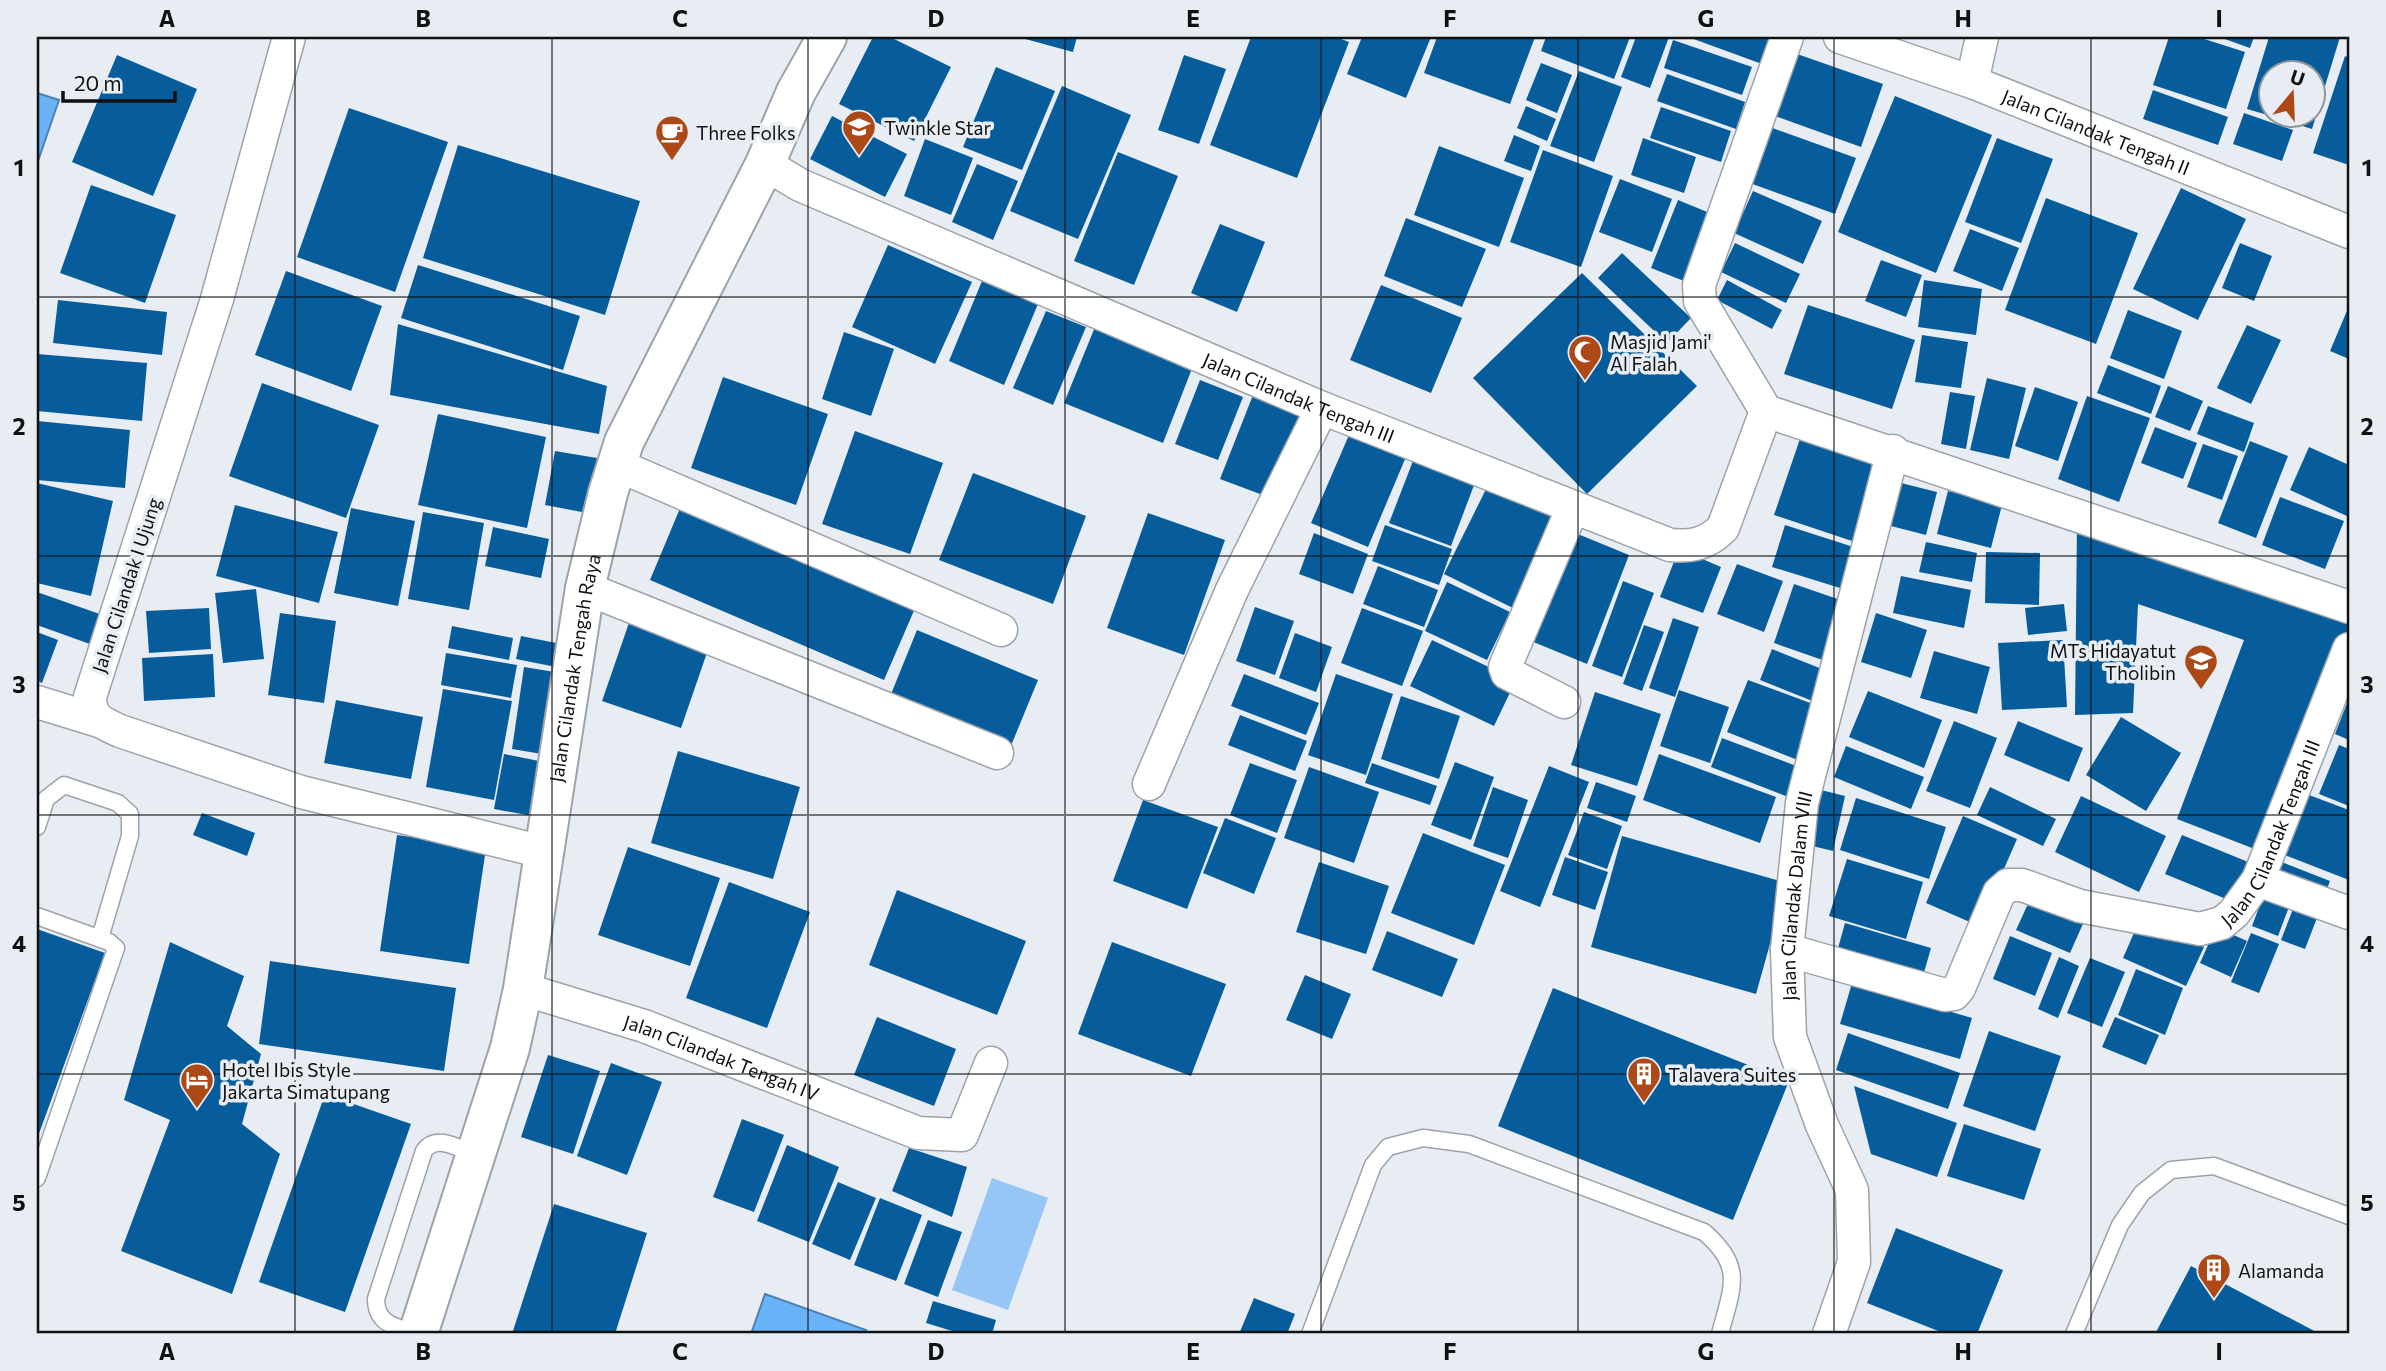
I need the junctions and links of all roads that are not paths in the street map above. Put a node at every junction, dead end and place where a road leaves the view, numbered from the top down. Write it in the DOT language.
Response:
graph roads {
  1 [pos="289,37"];
  2 [pos="827,37"];
  3 [pos="1787,37"];
  4 [pos="1840,37"];
  5 [pos="1982,37"];
  6 [pos="1972,82"];
  7 [pos="765,164"];
  8 [pos="2349,232"];
  9 [pos="1322,408"];
  10 [pos="1766,411"];
  11 [pos="1893,451"];
  12 [pos="617,465"];
  13 [pos="1573,507"];
  14 [pos="585,588"];
  15 [pos="2349,607"];
  16 [pos="1001,630"];
  17 [pos="2349,649"];
  18 [pos="37,702"];
  19 [pos="1564,702"];
  20 [pos="99,721"];
  21 [pos="997,753"];
  22 [pos="1149,784"];
  23 [pos="37,827"];
  24 [pos="525,848"];
  25 [pos="2258,880"];
  26 [pos="2349,913"];
  27 [pos="37,916"];
  28 [pos="100,938"];
  29 [pos="1787,950"];
  30 [pos="523,989"];
  31 [pos="991,1063"];
  32 [pos="476,1155"];
  33 [pos="37,1178"];
  34 [pos="2349,1216"];
  35 [pos="418,1334"];
  36 [pos="1310,1334"];
  37 [pos="1720,1334"];
  38 [pos="1829,1334"];
  39 [pos="2074,1334"];
  1 -- 20 [label="street, Jalan Cilandak I Ujung"];
  2 -- 7 [label="street, Jalan Cilandak Tengah Raya"];
  3 -- 10 [label="street"];
  4 -- 6 [label="street, Jalan Cilandak Tengah II"];
  5 -- 6 [label="street"];
  6 -- 8 [label="street, Jalan Cilandak Tengah II"];
  7 -- 9 [label="street, Jalan Cilandak Tengah III"];
  7 -- 12 [label="street, Jalan Cilandak Tengah Raya"];
  9 -- 13 [label="street, Jalan Cilandak Tengah III"];
  9 -- 22 [label="street"];
  10 -- 11 [label="street"];
  10 -- 13 [label="street, Jalan Cilandak Tengah III"];
  11 -- 15 [label="street"];
  11 -- 29 [label="street, Jalan Cilandak Dalam VIII"];
  12 -- 14 [label="street, Jalan Cilandak Tengah Raya"];
  12 -- 16 [label="street"];
  13 -- 19 [label="street"];
  14 -- 21 [label="street"];
  14 -- 24 [label="street, Jalan Cilandak Tengah Raya"];
  17 -- 25 [label="street, Jalan Cilandak Tengah III"];
  18 -- 20 [label="street"];
  20 -- 24 [label="street"];
  23 -- 28 [label="lane"];
  24 -- 30 [label="street, Jalan Cilandak Tengah Raya"];
  25 -- 26 [label="street"];
  25 -- 29 [label="street, Jalan Cilandak Tengah III"];
  27 -- 28 [label="lane"];
  28 -- 33 [label="lane"];
  29 -- 38 [label="street, Jalan Cilandak Dalam VIII"];
  30 -- 31 [label="street, Jalan Cilandak Tengah IV"];
  30 -- 32 [label="street, Jalan Cilandak Tengah Raya"];
  32 -- 35 [label="street, Jalan Cilandak Tengah Raya"];
  32 -- 35 [label="lane"];
  34 -- 39 [label="lane"];
  36 -- 37 [label="lane"];
}
